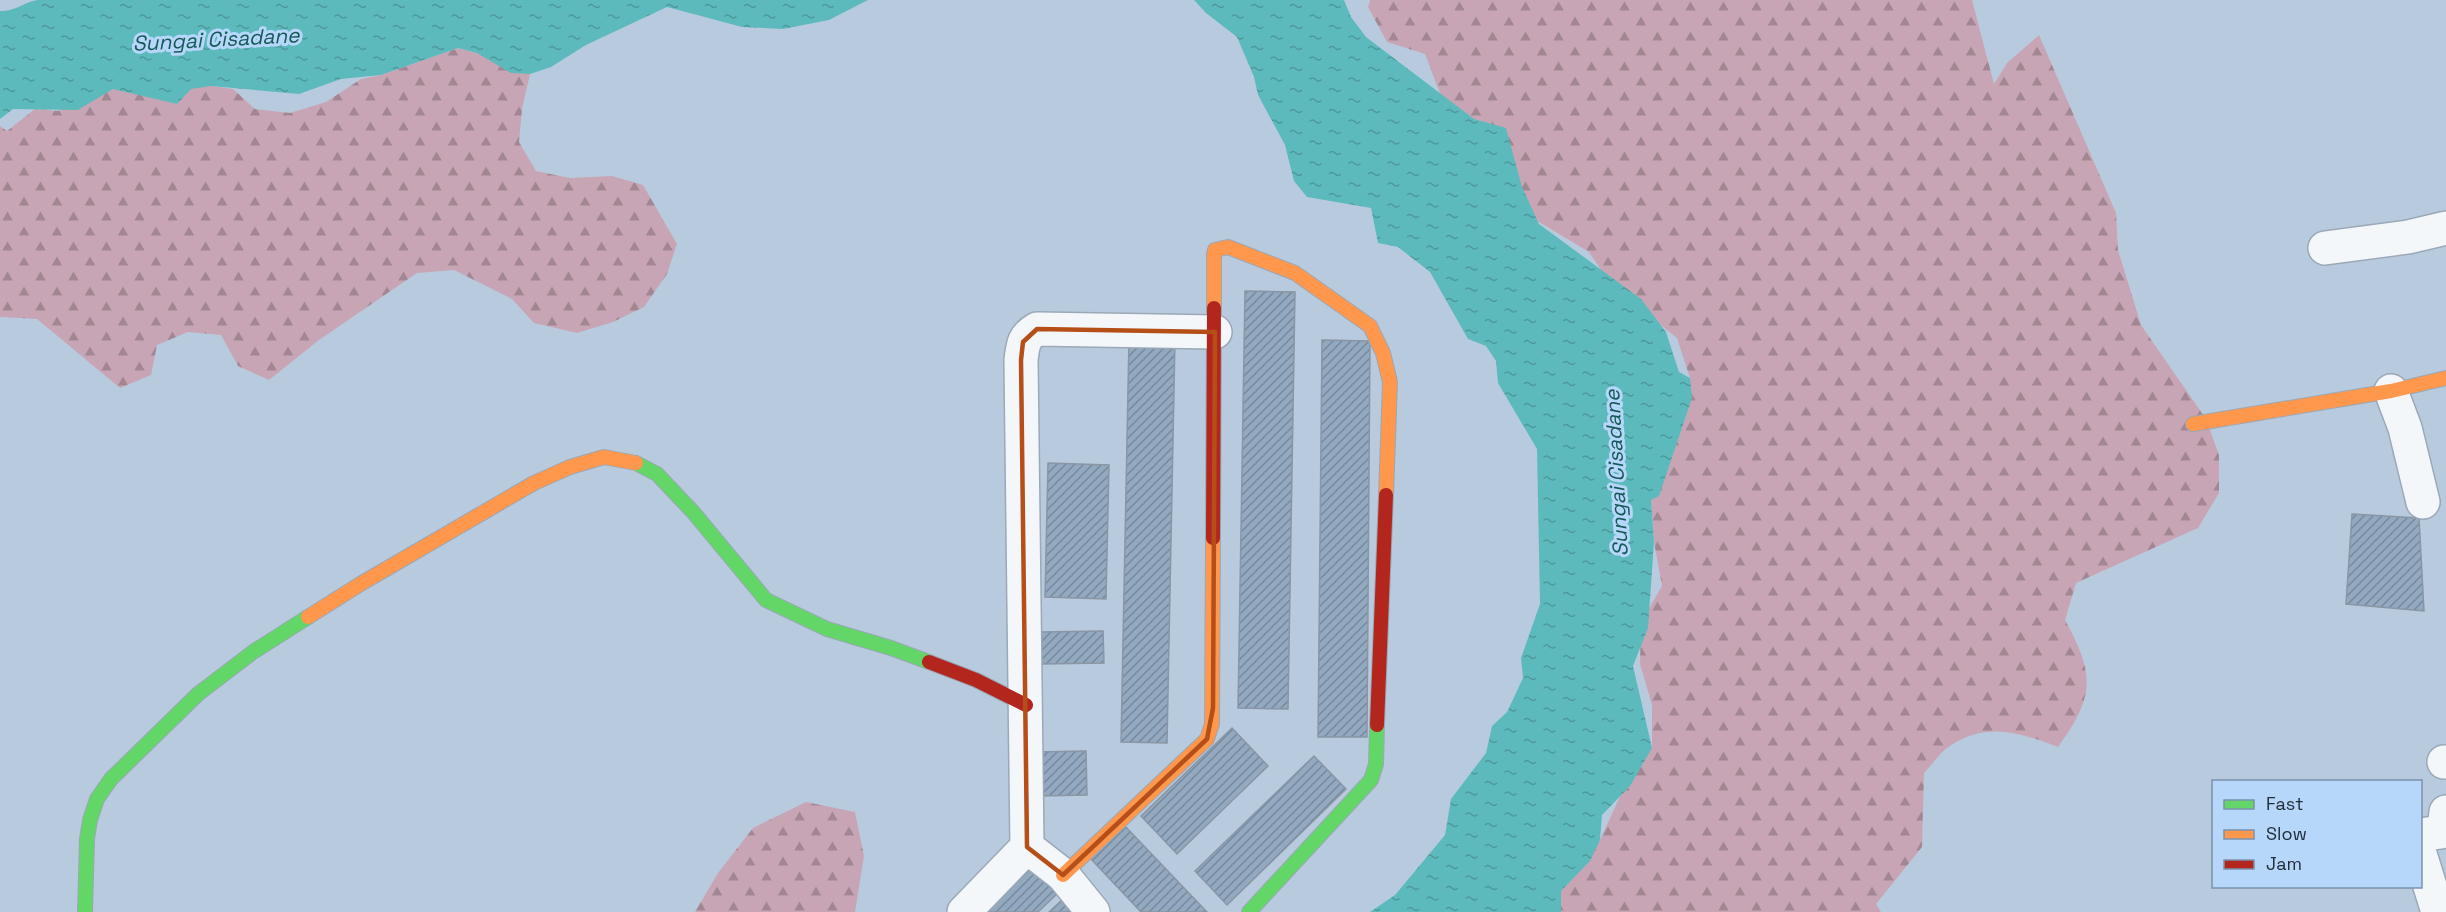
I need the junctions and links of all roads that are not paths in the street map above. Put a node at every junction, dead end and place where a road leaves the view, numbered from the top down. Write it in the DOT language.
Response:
graph roads {
  1 [pos="2446,228"];
  2 [pos="2325,248"];
  3 [pos="1215,332"];
  4 [pos="2446,378"];
  5 [pos="2391,391"];
  6 [pos="2193,424"];
  7 [pos="2423,502"];
  8 [pos="1026,705"];
  9 [pos="2446,812"];
  10 [pos="2422,835"];
  11 [pos="1027,847"];
  12 [pos="2422,858"];
  13 [pos="1063,875"];
  14 [pos="85,912"];
  15 [pos="964,912"];
  16 [pos="1093,912"];
  17 [pos="1249,912"];
  18 [pos="2438,912"];
  1 -- 2 [label="street"];
  3 -- 8 [label="street"];
  3 -- 13 [label="street"];
  3 -- 17 [label="street"];
  4 -- 5 [label="street"];
  5 -- 6 [label="street"];
  5 -- 7 [label="street"];
  8 -- 11 [label="street"];
  8 -- 14 [label="street"];
  9 -- 10 [label="street"];
  11 -- 13 [label="street"];
  11 -- 15 [label="street"];
  12 -- 18 [label="street"];
  13 -- 16 [label="street"];
}
